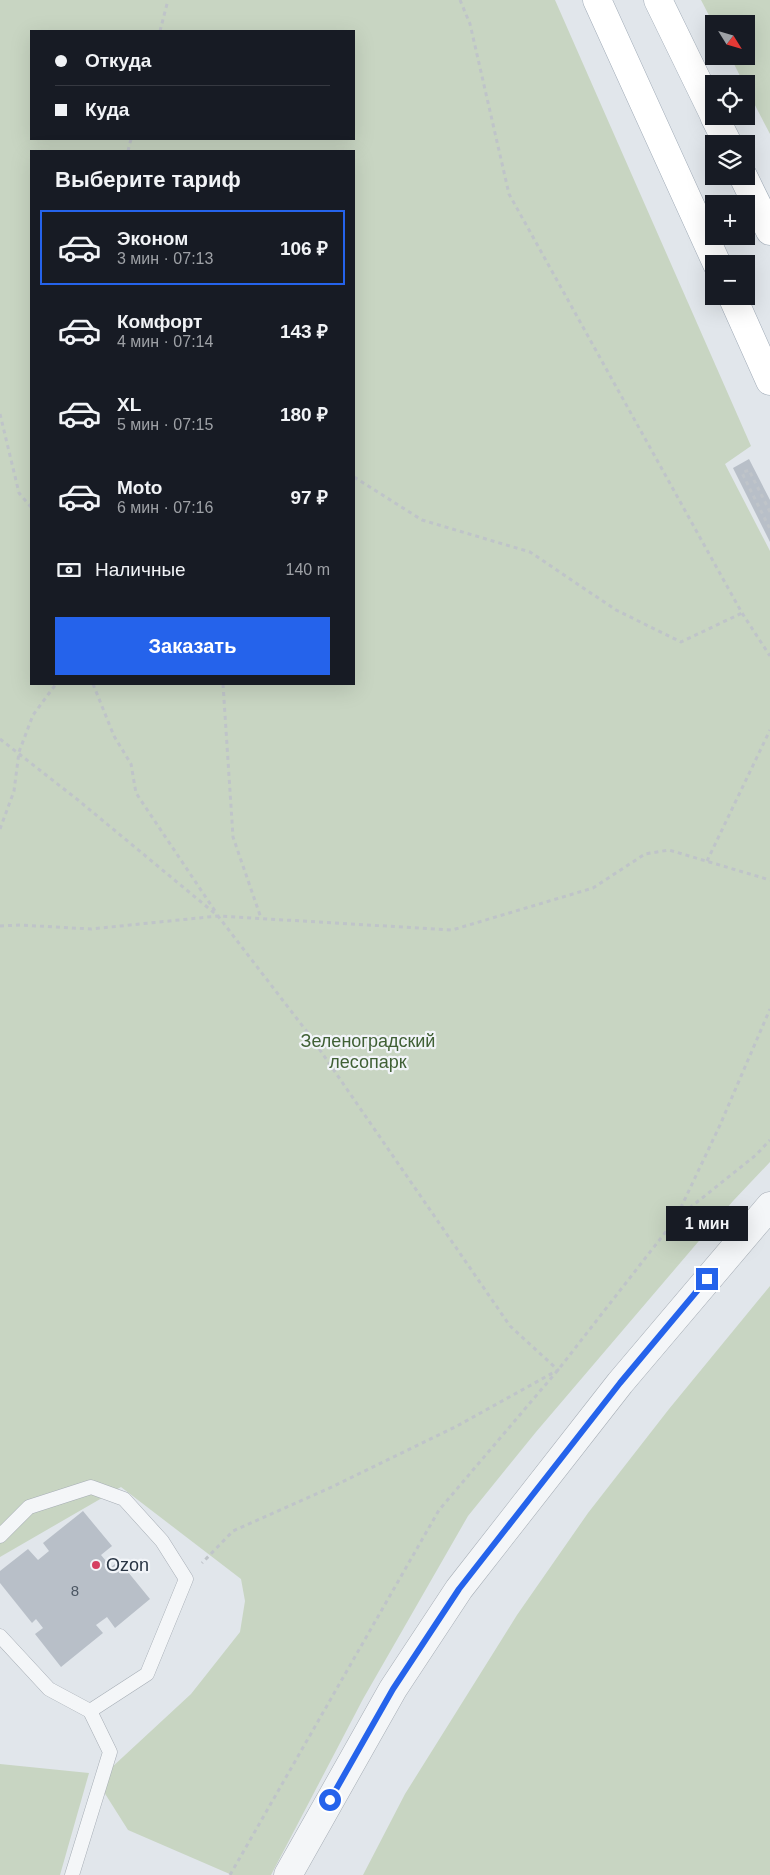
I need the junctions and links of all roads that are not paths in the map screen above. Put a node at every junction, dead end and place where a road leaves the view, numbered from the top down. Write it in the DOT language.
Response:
graph roads {
  1 [pos="597,0"];
  2 [pos="658,0"];
  3 [pos="705,97"];
  4 [pos="748,185"];
  5 [pos="770,231"];
  6 [pos="713,255"];
  7 [pos="736,305"];
  8 [pos="770,381"];
  9 [pos="770,1206"];
  10 [pos="0,1536"];
  11 [pos="0,1636"];
  12 [pos="90,1711"];
  13 [pos="72,1875"];
  14 [pos="288,1875"];
  1 -- 6 [label="main road"];
  2 -- 3 [label="main road"];
  4 -- 5 [label="main road"];
  7 -- 8 [label="main road"];
  9 -- 14 [label="street"];
  10 -- 12 [label="lane"];
  11 -- 12 [label="lane"];
  12 -- 13 [label="lane"];
}
